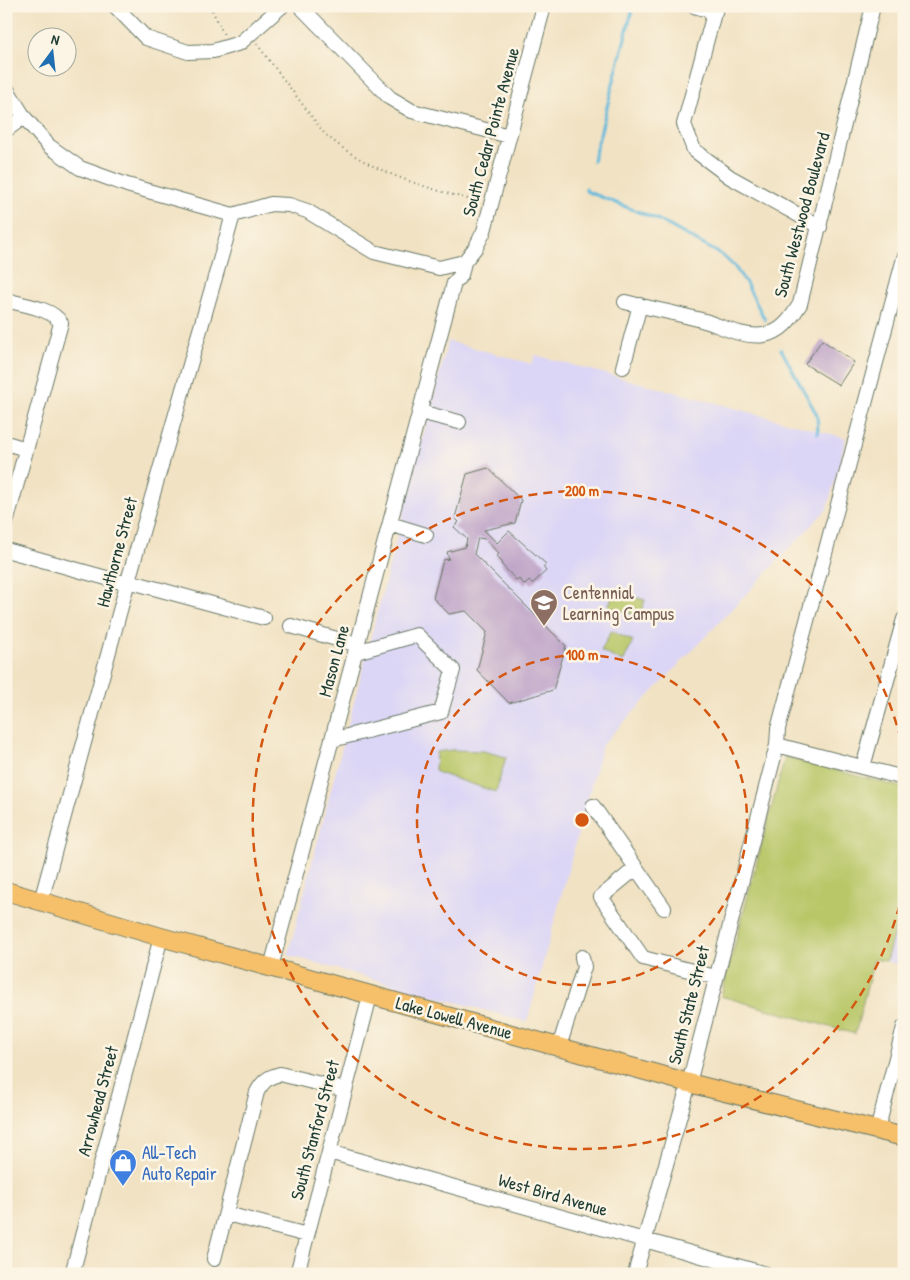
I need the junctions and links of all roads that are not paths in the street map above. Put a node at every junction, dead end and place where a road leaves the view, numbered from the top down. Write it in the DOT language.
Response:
graph roads {
  1 [pos="116,6"];
  2 [pos="282,6"];
  3 [pos="300,6"];
  4 [pos="544,6"];
  5 [pos="694,6"];
  6 [pos="874,6"];
  7 [pos="715,9"];
  8 [pos="6,88"];
  9 [pos="24,118"];
  10 [pos="6,130"];
  11 [pos="509,136"];
  12 [pos="233,215"];
  13 [pos="820,227"];
  14 [pos="904,258"];
  15 [pos="464,262"];
  16 [pos="6,300"];
  17 [pos="625,302"];
  18 [pos="640,305"];
  19 [pos="433,364"];
  20 [pos="623,367"];
  21 [pos="420,412"];
  22 [pos="459,422"];
  23 [pos="6,443"];
  24 [pos="26,449"];
  25 [pos="6,523"];
  26 [pos="390,524"];
  27 [pos="426,535"];
  28 [pos="6,550"];
  29 [pos="128,583"];
  30 [pos="264,618"];
  31 [pos="904,619"];
  32 [pos="291,626"];
  33 [pos="357,649"];
  34 [pos="332,740"];
  35 [pos="777,746"];
  36 [pos="863,767"];
  37 [pos="904,778"];
  38 [pos="593,806"];
  39 [pos="636,868"];
  40 [pos="6,891"];
  41 [pos="41,900"];
  42 [pos="664,908"];
  43 [pos="161,937"];
  44 [pos="582,957"];
  45 [pos="271,967"];
  46 [pos="715,977"];
  47 [pos="370,996"];
  48 [pos="904,1027"];
  49 [pos="559,1047"];
  50 [pos="689,1083"];
  51 [pos="345,1090"];
  52 [pos="877,1131"];
  53 [pos="904,1137"];
  54 [pos="330,1152"];
  55 [pos="227,1214"];
  56 [pos="307,1235"];
  57 [pos="644,1240"];
  58 [pos="214,1259"];
  59 [pos="72,1274"];
  60 [pos="297,1274"];
  61 [pos="635,1274"];
  62 [pos="766,1274"];
  1 -- 2 [label="street"];
  3 -- 11 [label="street"];
  4 -- 11 [label="street, South Cedar Pointe Avenue"];
  5 -- 7 [label="street"];
  6 -- 13 [label="street, South Westwood Boulevard"];
  7 -- 13 [label="street"];
  8 -- 9 [label="street"];
  9 -- 10 [label="street"];
  9 -- 12 [label="street"];
  11 -- 15 [label="street, South Cedar Pointe Avenue"];
  12 -- 15 [label="street"];
  12 -- 29 [label="street, Hawthorne Street"];
  13 -- 18 [label="street, South Westwood Boulevard"];
  14 -- 35 [label="street, South State Street"];
  15 -- 19 [label="street, South Cedar Pointe Avenue"];
  16 -- 24 [label="street"];
  17 -- 18 [label="street, South Westwood Boulevard"];
  18 -- 20 [label="street"];
  19 -- 21 [label="street, Mason Lane"];
  21 -- 22 [label="street"];
  21 -- 26 [label="street, Mason Lane"];
  23 -- 24 [label="street"];
  24 -- 25 [label="street"];
  26 -- 27 [label="street"];
  26 -- 33 [label="street, Mason Lane"];
  28 -- 29 [label="street"];
  29 -- 30 [label="street"];
  29 -- 41 [label="street, Hawthorne Street"];
  31 -- 36 [label="street"];
  32 -- 33 [label="street"];
  33 -- 34 [label="street, Mason Lane"];
  33 -- 34 [label="street"];
  34 -- 45 [label="street, Mason Lane"];
  35 -- 36 [label="street"];
  35 -- 46 [label="street, South State Street"];
  36 -- 37 [label="street"];
  38 -- 39 [label="street"];
  39 -- 42 [label="street"];
  39 -- 46 [label="street"];
  40 -- 41 [label="main road, Lake Lowell Avenue"];
  41 -- 43 [label="main road, Lake Lowell Avenue"];
  43 -- 45 [label="main road, Lake Lowell Avenue"];
  43 -- 59 [label="street, Arrowhead Street"];
  44 -- 49 [label="street"];
  45 -- 47 [label="main road, Lake Lowell Avenue"];
  46 -- 50 [label="street, South State Street"];
  47 -- 49 [label="main road, Lake Lowell Avenue"];
  47 -- 51 [label="street, South Stanford Street"];
  48 -- 52 [label="street"];
  49 -- 50 [label="main road, Lake Lowell Avenue"];
  50 -- 52 [label="main road, Lake Lowell Avenue"];
  50 -- 57 [label="street, South State Street"];
  51 -- 54 [label="street, South Stanford Street"];
  51 -- 55 [label="street"];
  52 -- 53 [label="main road, Lake Lowell Avenue"];
  54 -- 56 [label="street, South Stanford Street"];
  54 -- 57 [label="street, West Bird Avenue"];
  55 -- 56 [label="street"];
  55 -- 58 [label="street"];
  56 -- 60 [label="street, South Stanford Street"];
  57 -- 61 [label="street, South State Street"];
  57 -- 62 [label="street, West Bird Avenue"];
}
